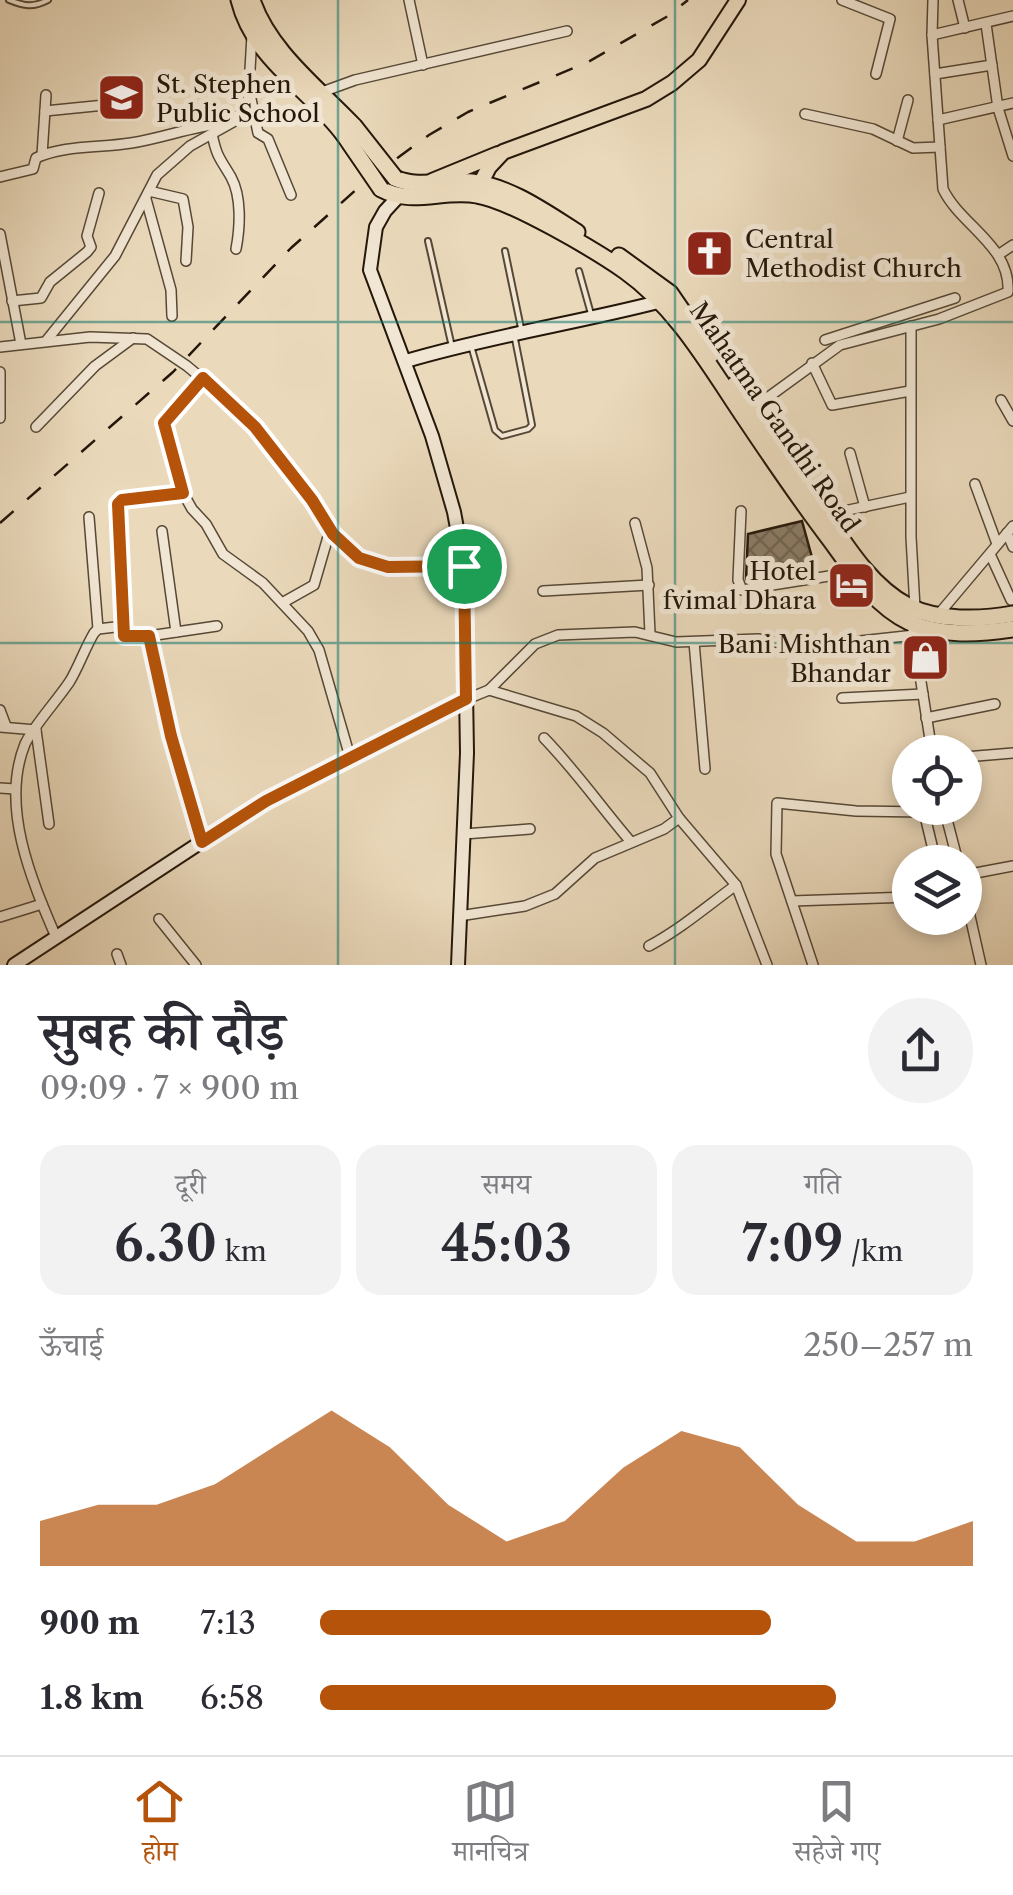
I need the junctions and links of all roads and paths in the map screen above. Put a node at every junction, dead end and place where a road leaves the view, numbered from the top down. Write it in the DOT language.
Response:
graph roads {
  1 [pos="9,0"];
  2 [pos="48,0"];
  3 [pos="239,0"];
  4 [pos="252,0"];
  5 [pos="409,0"];
  6 [pos="738,0"];
  7 [pos="842,0"];
  8 [pos="933,0"];
  9 [pos="958,0"];
  10 [pos="1013,16"];
  11 [pos="986,24"];
  12 [pos="966,28"];
  13 [pos="566,31"];
  14 [pos="252,35"];
  15 [pos="932,35"];
  16 [pos="423,65"];
  17 [pos="992,65"];
  18 [pos="876,74"];
  19 [pos="934,74"];
  20 [pos="322,92"];
  21 [pos="46,95"];
  22 [pos="251,98"];
  23 [pos="908,100"];
  24 [pos="1013,103"];
  25 [pos="115,104"];
  26 [pos="998,108"];
  27 [pos="45,111"];
  28 [pos="805,114"];
  29 [pos="938,120"];
  30 [pos="234,122"];
  31 [pos="349,130"];
  32 [pos="212,134"];
  33 [pos="897,141"];
  34 [pos="940,148"];
  35 [pos="503,152"];
  36 [pos="42,155"];
  37 [pos="1013,156"];
  38 [pos="0,178"];
  39 [pos="432,182"];
  40 [pos="477,189"];
  41 [pos="504,190"];
  42 [pos="99,192"];
  43 [pos="147,195"];
  44 [pos="291,195"];
  45 [pos="398,198"];
  46 [pos="0,234"];
  47 [pos="428,241"];
  48 [pos="1013,245"];
  49 [pos="236,248"];
  50 [pos="504,250"];
  51 [pos="998,255"];
  52 [pos="186,261"];
  53 [pos="579,271"];
  54 [pos="955,298"];
  55 [pos="662,301"];
  56 [pos="12,302"];
  57 [pos="172,316"];
  58 [pos="592,319"];
  59 [pos="884,326"];
  60 [pos="911,326"];
  61 [pos="518,333"];
  62 [pos="133,338"];
  63 [pos="46,340"];
  64 [pos="825,340"];
  65 [pos="21,344"];
  66 [pos="470,344"];
  67 [pos="0,347"];
  68 [pos="452,347"];
  69 [pos="406,361"];
  70 [pos="812,363"];
  71 [pos="0,372"];
  72 [pos="203,378"];
  73 [pos="910,391"];
  74 [pos="1001,400"];
  75 [pos="752,410"];
  76 [pos="0,418"];
  77 [pos="1013,422"];
  78 [pos="36,427"];
  79 [pos="850,454"];
  80 [pos="974,484"];
  81 [pos="183,493"];
  82 [pos="910,496"];
  83 [pos="865,506"];
  84 [pos="741,510"];
  85 [pos="826,515"];
  86 [pos="89,517"];
  87 [pos="635,524"];
  88 [pos="1010,529"];
  89 [pos="330,530"];
  90 [pos="162,531"];
  91 [pos="997,544"];
  92 [pos="1013,547"];
  93 [pos="990,554"];
  94 [pos="464,566"];
  95 [pos="854,572"];
  96 [pos="650,586"];
  97 [pos="543,591"];
  98 [pos="282,604"];
  99 [pos="1012,607"];
  100 [pos="938,615"];
  101 [pos="914,622"];
  102 [pos="124,626"];
  103 [pos="217,626"];
  104 [pos="98,629"];
  105 [pos="1013,629"];
  106 [pos="176,632"];
  107 [pos="650,634"];
  108 [pos="149,636"];
  109 [pos="694,642"];
  110 [pos="491,688"];
  111 [pos="923,694"];
  112 [pos="842,698"];
  113 [pos="466,699"];
  114 [pos="995,704"];
  115 [pos="0,710"];
  116 [pos="926,718"];
  117 [pos="3,726"];
  118 [pos="36,730"];
  119 [pos="929,735"];
  120 [pos="544,738"];
  121 [pos="1013,753"];
  122 [pos="982,756"];
  123 [pos="350,757"];
  124 [pos="705,769"];
  125 [pos="0,788"];
  126 [pos="15,789"];
  127 [pos="892,812"];
  128 [pos="679,818"];
  129 [pos="49,824"];
  130 [pos="530,829"];
  131 [pos="464,834"];
  132 [pos="202,842"];
  133 [pos="631,842"];
  134 [pos="1013,866"];
  135 [pos="982,871"];
  136 [pos="736,885"];
  137 [pos="892,899"];
  138 [pos="792,902"];
  139 [pos="42,904"];
  140 [pos="459,916"];
  141 [pos="0,917"];
  142 [pos="159,919"];
  143 [pos="974,935"];
  144 [pos="56,937"];
  145 [pos="649,946"];
  146 [pos="117,954"];
  147 [pos="14,965"];
  148 [pos="121,965"];
  149 [pos="196,965"];
  150 [pos="458,965"];
  151 [pos="767,965"];
  152 [pos="813,965"];
  153 [pos="981,965"];
  1 -- 2 [label="lane"];
  3 -- 14 [label="highway, Mahatma Gandhi Road"];
  4 -- 20 [label="highway, Mahatma Gandhi Road"];
  5 -- 16 [label="street"];
  6 -- 35 [label="main road"];
  7 -- 18 [label="street"];
  8 -- 15 [label="street"];
  9 -- 12 [label="street"];
  10 -- 11 [label="street"];
  11 -- 12 [label="street"];
  11 -- 17 [label="street"];
  12 -- 15 [label="street"];
  13 -- 16 [label="street"];
  14 -- 22 [label="street"];
  14 -- 31 [label="highway, Mahatma Gandhi Road"];
  15 -- 19 [label="street"];
  16 -- 20 [label="street"];
  17 -- 19 [label="street"];
  17 -- 26 [label="street"];
  19 -- 29 [label="street"];
  20 -- 31 [label="highway, Mahatma Gandhi Road"];
  21 -- 27 [label="street"];
  22 -- 30 [label="street"];
  22 -- 44 [label="street"];
  23 -- 33 [label="street"];
  24 -- 26 [label="street"];
  25 -- 27 [label="street"];
  26 -- 29 [label="street"];
  26 -- 37 [label="street"];
  27 -- 36 [label="street"];
  28 -- 33 [label="street"];
  29 -- 34 [label="street"];
  30 -- 32 [label="street"];
  30 -- 36 [label="street"];
  31 -- 39 [label="highway, Mahatma Gandhi Road, bridge"];
  31 -- 45 [label="highway, Mahatma Gandhi Road, bridge"];
  32 -- 43 [label="street"];
  32 -- 49 [label="street"];
  33 -- 34 [label="street"];
  34 -- 51 [label="street"];
  35 -- 39 [label="main road"];
  35 -- 40 [label="main road"];
  35 -- 41 [label="main road"];
  36 -- 38 [label="street"];
  39 -- 40 [label="highway, Mahatma Gandhi Road"];
  40 -- 41 [label="highway, Mahatma Gandhi Road"];
  40 -- 45 [label="highway, Mahatma Gandhi Road"];
  40 -- 55 [label="highway, Mahatma Gandhi Road"];
  41 -- 75 [label="highway, Mahatma Gandhi Road"];
  42 -- 56 [label="street"];
  43 -- 52 [label="street"];
  43 -- 57 [label="street"];
  43 -- 63 [label="street"];
  45 -- 69 [label="street"];
  46 -- 56 [label="street"];
  47 -- 68 [label="lane"];
  48 -- 51 [label="street"];
  50 -- 61 [label="lane"];
  51 -- 60 [label="street"];
  53 -- 58 [label="lane"];
  54 -- 59 [label="street"];
  55 -- 58 [label="street"];
  55 -- 95 [label="highway, Mahatma Gandhi Road"];
  56 -- 65 [label="street"];
  58 -- 61 [label="street"];
  59 -- 60 [label="street"];
  59 -- 64 [label="street"];
  59 -- 70 [label="street"];
  60 -- 73 [label="street"];
  61 -- 66 [label="street"];
  61 -- 66 [label="lane"];
  62 -- 63 [label="street"];
  62 -- 72 [label="street"];
  62 -- 78 [label="street"];
  63 -- 65 [label="street"];
  65 -- 67 [label="street"];
  66 -- 68 [label="street"];
  68 -- 69 [label="street"];
  69 -- 94 [label="street"];
  70 -- 73 [label="street"];
  70 -- 75 [label="street"];
  71 -- 76 [label="street"];
  72 -- 81 [label="street"];
  72 -- 89 [label="street"];
  73 -- 82 [label="street"];
  74 -- 77 [label="street"];
  75 -- 85 [label="highway, Mahatma Gandhi Road"];
  79 -- 83 [label="street"];
  80 -- 91 [label="street"];
  81 -- 98 [label="street"];
  81 -- 102 [label="street"];
  82 -- 83 [label="street"];
  82 -- 101 [label="street"];
  83 -- 85 [label="street"];
  84 -- 95 [label="street"];
  85 -- 101 [label="highway, Mahatma Gandhi Road"];
  86 -- 104 [label="street"];
  87 -- 96 [label="street"];
  88 -- 91 [label="street"];
  88 -- 92 [label="street"];
  89 -- 94 [label="street"];
  89 -- 98 [label="street"];
  90 -- 106 [label="street"];
  91 -- 93 [label="street"];
  93 -- 99 [label="street"];
  93 -- 100 [label="street"];
  94 -- 113 [label="street"];
  95 -- 101 [label="highway, Mahatma Gandhi Road"];
  96 -- 97 [label="street"];
  96 -- 107 [label="street"];
  98 -- 123 [label="street"];
  99 -- 100 [label="highway, Mahatma Gandhi Road"];
  100 -- 101 [label="highway, Mahatma Gandhi Road"];
  101 -- 105 [label="highway, Mahatma Gandhi Road"];
  101 -- 109 [label="street"];
  101 -- 111 [label="street"];
  102 -- 104 [label="street"];
  102 -- 108 [label="street"];
  103 -- 106 [label="street"];
  104 -- 118 [label="street"];
  106 -- 108 [label="street"];
  107 -- 109 [label="street"];
  107 -- 110 [label="street"];
  108 -- 132 [label="street"];
  109 -- 124 [label="street"];
  110 -- 113 [label="street"];
  110 -- 128 [label="street"];
  111 -- 112 [label="street"];
  111 -- 116 [label="street"];
  113 -- 123 [label="street"];
  113 -- 131 [label="street"];
  114 -- 116 [label="street"];
  115 -- 117 [label="street"];
  116 -- 119 [label="street"];
  117 -- 118 [label="street"];
  118 -- 126 [label="street"];
  118 -- 129 [label="street"];
  120 -- 133 [label="street"];
  121 -- 122 [label="street"];
  123 -- 132 [label="street"];
  125 -- 126 [label="street"];
  126 -- 139 [label="street"];
  127 -- 138 [label="street"];
  128 -- 133 [label="street"];
  128 -- 136 [label="street"];
  130 -- 131 [label="street"];
  131 -- 140 [label="street"];
  132 -- 144 [label="street"];
  133 -- 140 [label="street"];
  134 -- 135 [label="street"];
  136 -- 145 [label="street"];
  136 -- 151 [label="street"];
  137 -- 138 [label="street"];
  138 -- 152 [label="street"];
  139 -- 141 [label="street"];
  139 -- 144 [label="street"];
  140 -- 150 [label="street"];
  142 -- 149 [label="street"];
  143 -- 153 [label="street"];
  144 -- 147 [label="street"];
  146 -- 148 [label="street"];
}
